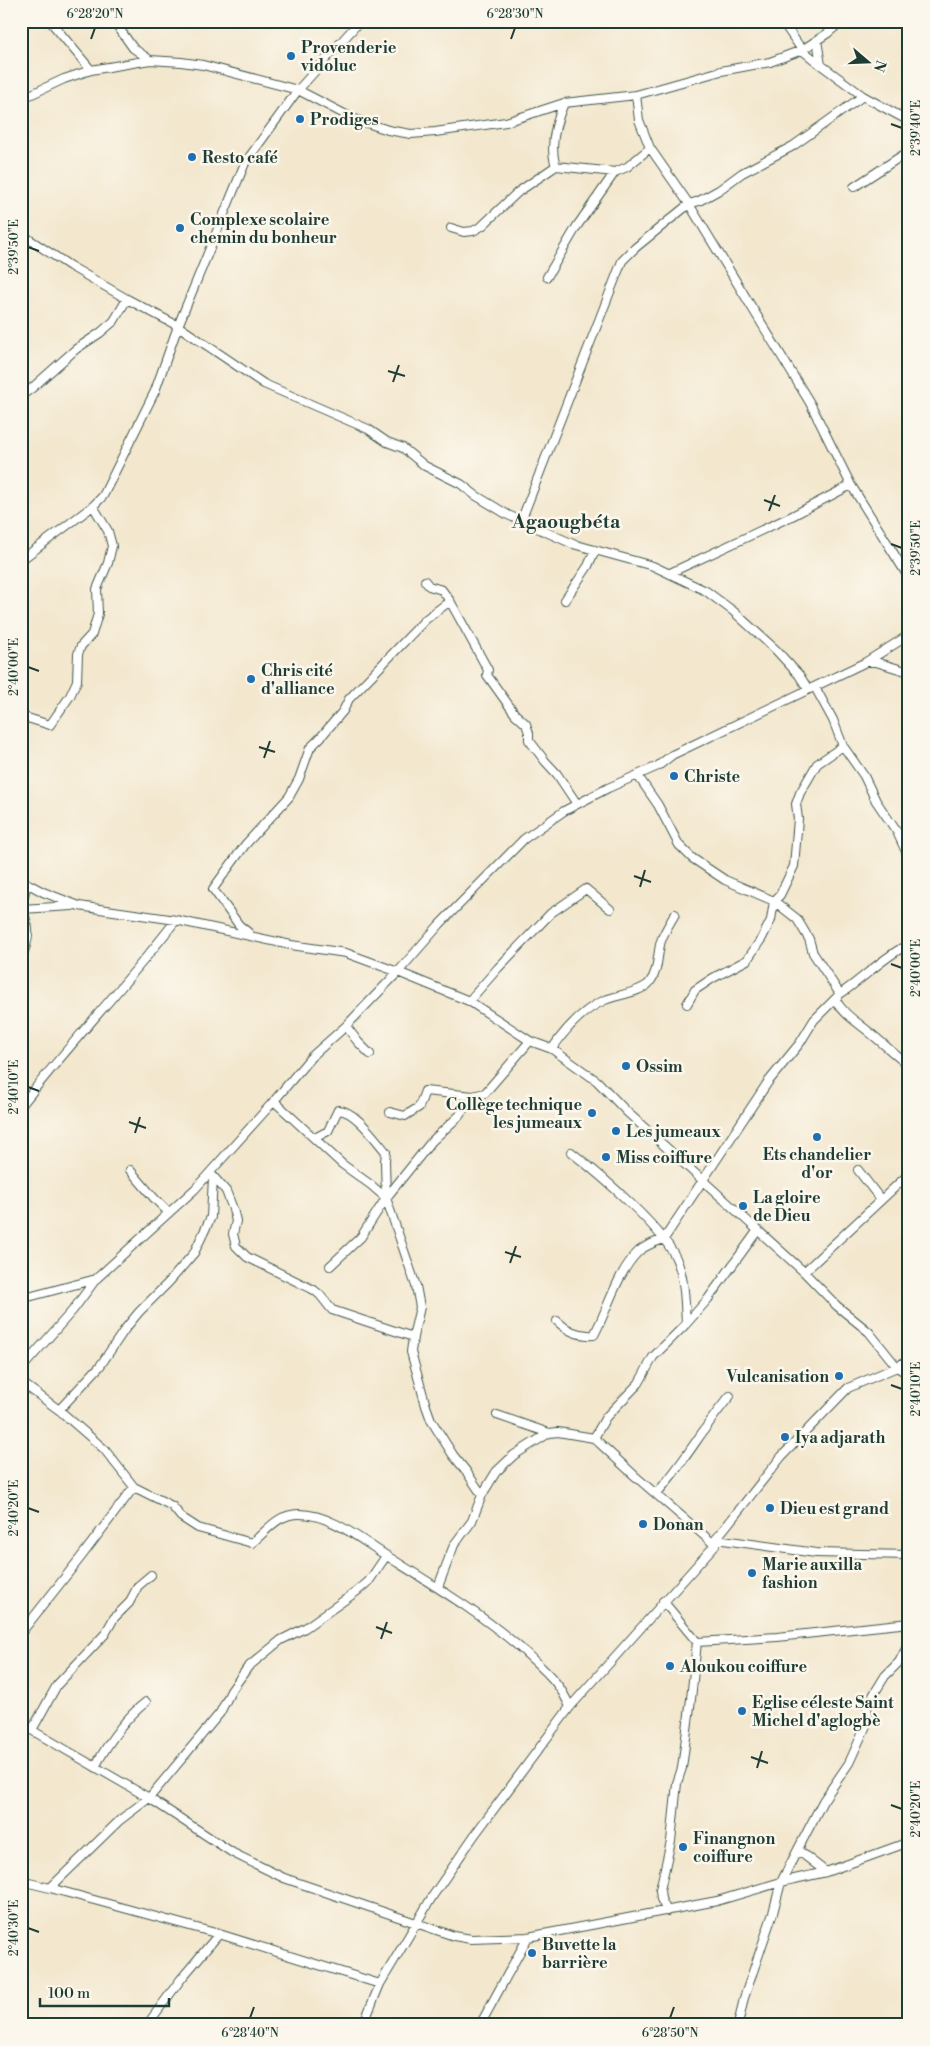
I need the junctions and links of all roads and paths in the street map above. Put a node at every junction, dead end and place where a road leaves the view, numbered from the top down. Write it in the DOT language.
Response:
graph roads {
  1 [pos="50,21"];
  2 [pos="114,21"];
  3 [pos="360,21"];
  4 [pos="782,21"];
  5 [pos="842,21"];
  6 [pos="817,40"];
  7 [pos="802,50"];
  8 [pos="150,60"];
  9 [pos="820,65"];
  10 [pos="92,70"];
  11 [pos="298,90"];
  12 [pos="636,95"];
  13 [pos="863,96"];
  14 [pos="21,100"];
  15 [pos="564,103"];
  16 [pos="909,121"];
  17 [pos="650,148"];
  18 [pos="909,151"];
  19 [pos="556,166"];
  20 [pos="616,172"];
  21 [pos="854,186"];
  22 [pos="689,204"];
  23 [pos="451,228"];
  24 [pos="21,234"];
  25 [pos="547,277"];
  26 [pos="127,299"];
  27 [pos="178,326"];
  28 [pos="21,396"];
  29 [pos="852,485"];
  30 [pos="93,506"];
  31 [pos="521,521"];
  32 [pos="595,550"];
  33 [pos="21,560"];
  34 [pos="670,573"];
  35 [pos="909,578"];
  36 [pos="425,581"];
  37 [pos="565,600"];
  38 [pos="450,601"];
  39 [pos="909,635"];
  40 [pos="866,662"];
  41 [pos="909,672"];
  42 [pos="811,688"];
  43 [pos="21,716"];
  44 [pos="843,746"];
  45 [pos="638,776"];
  46 [pos="577,804"];
  47 [pos="909,858"];
  48 [pos="24,882"];
  49 [pos="774,901"];
  50 [pos="78,906"];
  51 [pos="21,909"];
  52 [pos="610,909"];
  53 [pos="675,914"];
  54 [pos="176,920"];
  55 [pos="252,935"];
  56 [pos="909,944"];
  57 [pos="21,959"];
  58 [pos="398,972"];
  59 [pos="838,996"];
  60 [pos="469,1001"];
  61 [pos="686,1004"];
  62 [pos="346,1026"];
  63 [pos="530,1040"];
  64 [pos="552,1049"];
  65 [pos="370,1054"];
  66 [pos="909,1066"];
  67 [pos="473,1096"];
  68 [pos="274,1101"];
  69 [pos="21,1106"];
  70 [pos="390,1112"];
  71 [pos="315,1138"];
  72 [pos="571,1152"];
  73 [pos="130,1170"];
  74 [pos="858,1170"];
  75 [pos="909,1174"];
  76 [pos="212,1175"];
  77 [pos="704,1181"];
  78 [pos="386,1198"];
  79 [pos="881,1200"];
  80 [pos="170,1213"];
  81 [pos="758,1230"];
  82 [pos="664,1239"];
  83 [pos="330,1266"];
  84 [pos="804,1272"];
  85 [pos="96,1279"];
  86 [pos="21,1299"];
  87 [pos="557,1320"];
  88 [pos="686,1324"];
  89 [pos="413,1337"];
  90 [pos="909,1359"];
  91 [pos="897,1367"];
  92 [pos="21,1369"];
  93 [pos="909,1375"];
  94 [pos="21,1382"];
  95 [pos="730,1396"];
  96 [pos="59,1410"];
  97 [pos="497,1416"];
  98 [pos="549,1433"];
  99 [pos="594,1438"];
  100 [pos="134,1487"];
  101 [pos="656,1494"];
  102 [pos="482,1495"];
  103 [pos="716,1542"];
  104 [pos="909,1555"];
  105 [pos="386,1556"];
  106 [pos="151,1575"];
  107 [pos="438,1587"];
  108 [pos="664,1601"];
  109 [pos="909,1623"];
  110 [pos="21,1633"];
  111 [pos="696,1642"];
  112 [pos="909,1642"];
  113 [pos="146,1702"];
  114 [pos="570,1707"];
  115 [pos="21,1724"];
  116 [pos="32,1730"];
  117 [pos="95,1767"];
  118 [pos="149,1798"];
  119 [pos="909,1842"];
  120 [pos="799,1851"];
  121 [pos="826,1872"];
  122 [pos="21,1881"];
  123 [pos="781,1882"];
  124 [pos="50,1888"];
  125 [pos="667,1911"];
  126 [pos="417,1923"];
  127 [pos="219,1934"];
  128 [pos="528,1937"];
  129 [pos="380,1984"];
  130 [pos="147,2025"];
  131 [pos="363,2025"];
  132 [pos="480,2025"];
  133 [pos="738,2025"];
  1 -- 10 [label="street"];
  2 -- 8 [label="street"];
  3 -- 11 [label="street"];
  4 -- 7 [label="street"];
  5 -- 6 [label="street"];
  6 -- 7 [label="street"];
  6 -- 9 [label="street"];
  7 -- 9 [label="street"];
  7 -- 12 [label="street"];
  8 -- 10 [label="street"];
  8 -- 11 [label="street"];
  9 -- 13 [label="street"];
  10 -- 14 [label="street"];
  11 -- 15 [label="street"];
  11 -- 27 [label="street"];
  12 -- 15 [label="street"];
  12 -- 17 [label="street"];
  13 -- 16 [label="street"];
  13 -- 22 [label="street"];
  15 -- 19 [label="street"];
  17 -- 20 [label="street"];
  17 -- 22 [label="street"];
  18 -- 21 [label="street"];
  19 -- 20 [label="street"];
  19 -- 23 [label="street"];
  20 -- 25 [label="street"];
  22 -- 29 [label="street"];
  22 -- 31 [label="street"];
  24 -- 26 [label="street"];
  26 -- 27 [label="street"];
  26 -- 28 [label="street"];
  27 -- 30 [label="street"];
  27 -- 31 [label="street"];
  29 -- 34 [label="street"];
  29 -- 35 [label="street"];
  30 -- 33 [label="street"];
  30 -- 43 [label="street"];
  31 -- 32 [label="street"];
  32 -- 34 [label="street"];
  32 -- 37 [label="street"];
  34 -- 42 [label="street"];
  36 -- 38 [label="street"];
  38 -- 46 [label="street"];
  38 -- 55 [label="street"];
  39 -- 40 [label="street"];
  40 -- 41 [label="street"];
  40 -- 42 [label="street"];
  42 -- 44 [label="street"];
  42 -- 45 [label="street"];
  44 -- 47 [label="street"];
  44 -- 49 [label="street"];
  45 -- 46 [label="street"];
  45 -- 49 [label="street"];
  46 -- 58 [label="street"];
  48 -- 50 [label="street"];
  48 -- 51 [label="street"];
  49 -- 59 [label="street"];
  49 -- 61 [label="street"];
  50 -- 51 [label="street"];
  50 -- 54 [label="street"];
  51 -- 57 [label="street"];
  52 -- 60 [label="street"];
  53 -- 64 [label="street"];
  54 -- 55 [label="street"];
  54 -- 69 [label="street"];
  55 -- 58 [label="street"];
  56 -- 59 [label="street"];
  58 -- 60 [label="street"];
  58 -- 62 [label="street"];
  59 -- 66 [label="street"];
  59 -- 77 [label="street"];
  60 -- 63 [label="street"];
  62 -- 65 [label="street"];
  62 -- 68 [label="street"];
  63 -- 64 [label="street"];
  63 -- 67 [label="street"];
  64 -- 77 [label="street"];
  67 -- 70 [label="street"];
  67 -- 78 [label="street"];
  68 -- 71 [label="street"];
  68 -- 76 [label="street"];
  71 -- 78 [label="street"];
  71 -- 78 [label="street"];
  72 -- 82 [label="street"];
  73 -- 80 [label="street"];
  74 -- 79 [label="street"];
  75 -- 79 [label="street"];
  76 -- 80 [label="street"];
  76 -- 89 [label="street"];
  76 -- 96 [label="street"];
  77 -- 81 [label="street"];
  77 -- 82 [label="street"];
  78 -- 83 [label="street"];
  78 -- 89 [label="street"];
  79 -- 84 [label="street"];
  80 -- 85 [label="street"];
  81 -- 84 [label="street"];
  81 -- 88 [label="street"];
  82 -- 87 [label="street"];
  82 -- 88 [label="street"];
  84 -- 91 [label="street"];
  85 -- 86 [label="street"];
  85 -- 92 [label="street"];
  88 -- 99 [label="street"];
  89 -- 102 [label="street"];
  90 -- 91 [label="street"];
  91 -- 93 [label="street"];
  91 -- 103 [label="street"];
  94 -- 96 [label="street"];
  95 -- 101 [label="street"];
  96 -- 100 [label="street"];
  97 -- 98 [label="street"];
  98 -- 99 [label="street"];
  98 -- 102 [label="street"];
  99 -- 101 [label="street"];
  100 -- 105 [label="street"];
  100 -- 110 [label="street"];
  101 -- 103 [label="street"];
  102 -- 107 [label="street"];
  103 -- 104 [label="street"];
  103 -- 108 [label="street"];
  105 -- 107 [label="street"];
  105 -- 118 [label="street"];
  106 -- 116 [label="street"];
  107 -- 114 [label="street"];
  108 -- 111 [label="street"];
  108 -- 114 [label="street"];
  109 -- 111 [label="street"];
  111 -- 125 [label="street"];
  112 -- 120 [label="street"];
  113 -- 117 [label="street"];
  114 -- 126 [label="street"];
  115 -- 116 [label="street"];
  116 -- 117 [label="street"];
  117 -- 118 [label="street"];
  118 -- 124 [label="street"];
  118 -- 126 [label="street"];
  119 -- 121 [label="street"];
  120 -- 121 [label="street"];
  120 -- 123 [label="street"];
  121 -- 123 [label="street"];
  122 -- 124 [label="street"];
  123 -- 125 [label="street"];
  123 -- 133 [label="street"];
  124 -- 127 [label="street"];
  125 -- 128 [label="street"];
  126 -- 128 [label="street"];
  126 -- 129 [label="street"];
  127 -- 129 [label="street"];
  127 -- 130 [label="street"];
  128 -- 132 [label="street"];
  129 -- 131 [label="street"];
}
